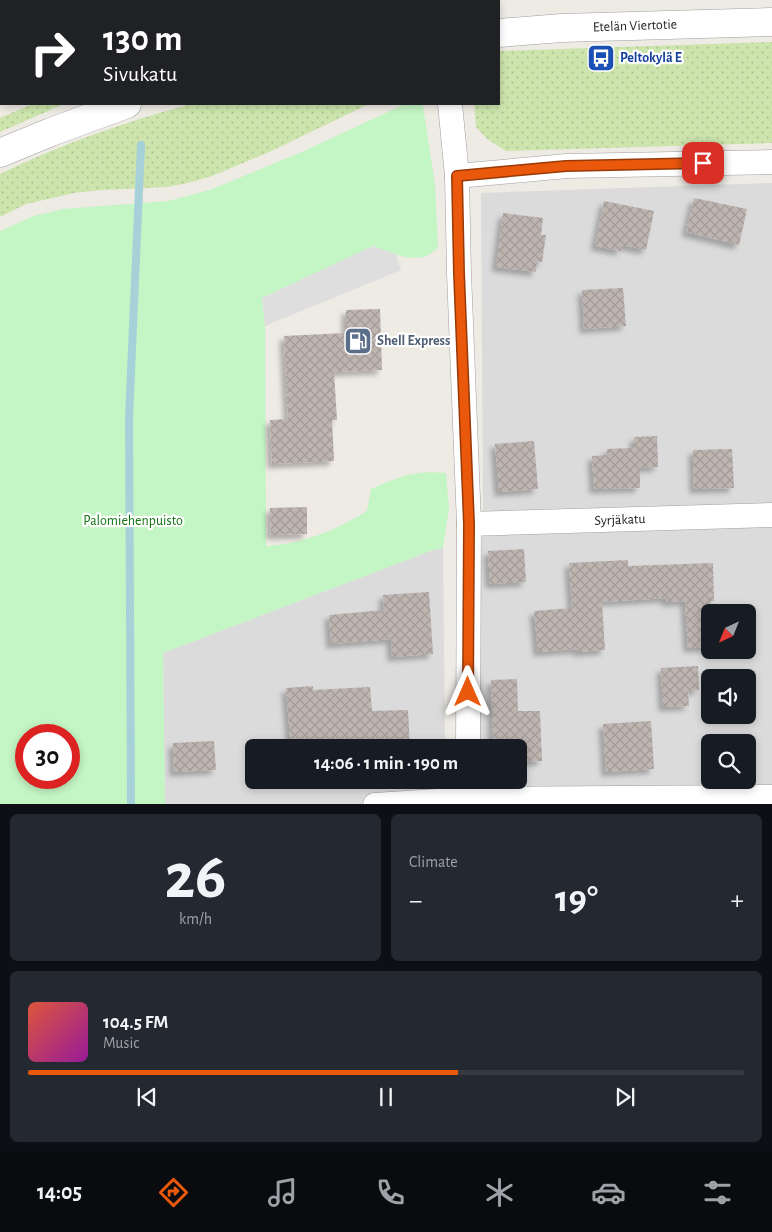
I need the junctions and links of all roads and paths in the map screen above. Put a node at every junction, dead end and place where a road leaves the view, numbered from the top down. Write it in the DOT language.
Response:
graph roads {
  1 [pos="772,22"];
  2 [pos="500,33"];
  3 [pos="124,105"];
  4 [pos="450,105"];
  5 [pos="0,153"];
  6 [pos="772,162"];
  7 [pos="457,176"];
  8 [pos="772,515"];
  9 [pos="469,524"];
  10 [pos="468,739"];
  11 [pos="468,794"];
  12 [pos="772,797"];
  13 [pos="375,804"];
  1 -- 2 [label="street, Etelän Viertotie"];
  3 -- 5 [label="street"];
  4 -- 7 [label="street"];
  6 -- 7 [label="street"];
  7 -- 9 [label="street"];
  8 -- 9 [label="street, Syrjäkatu"];
  9 -- 10 [label="street"];
  11 -- 12 [label="street"];
  11 -- 13 [label="street"];
}
